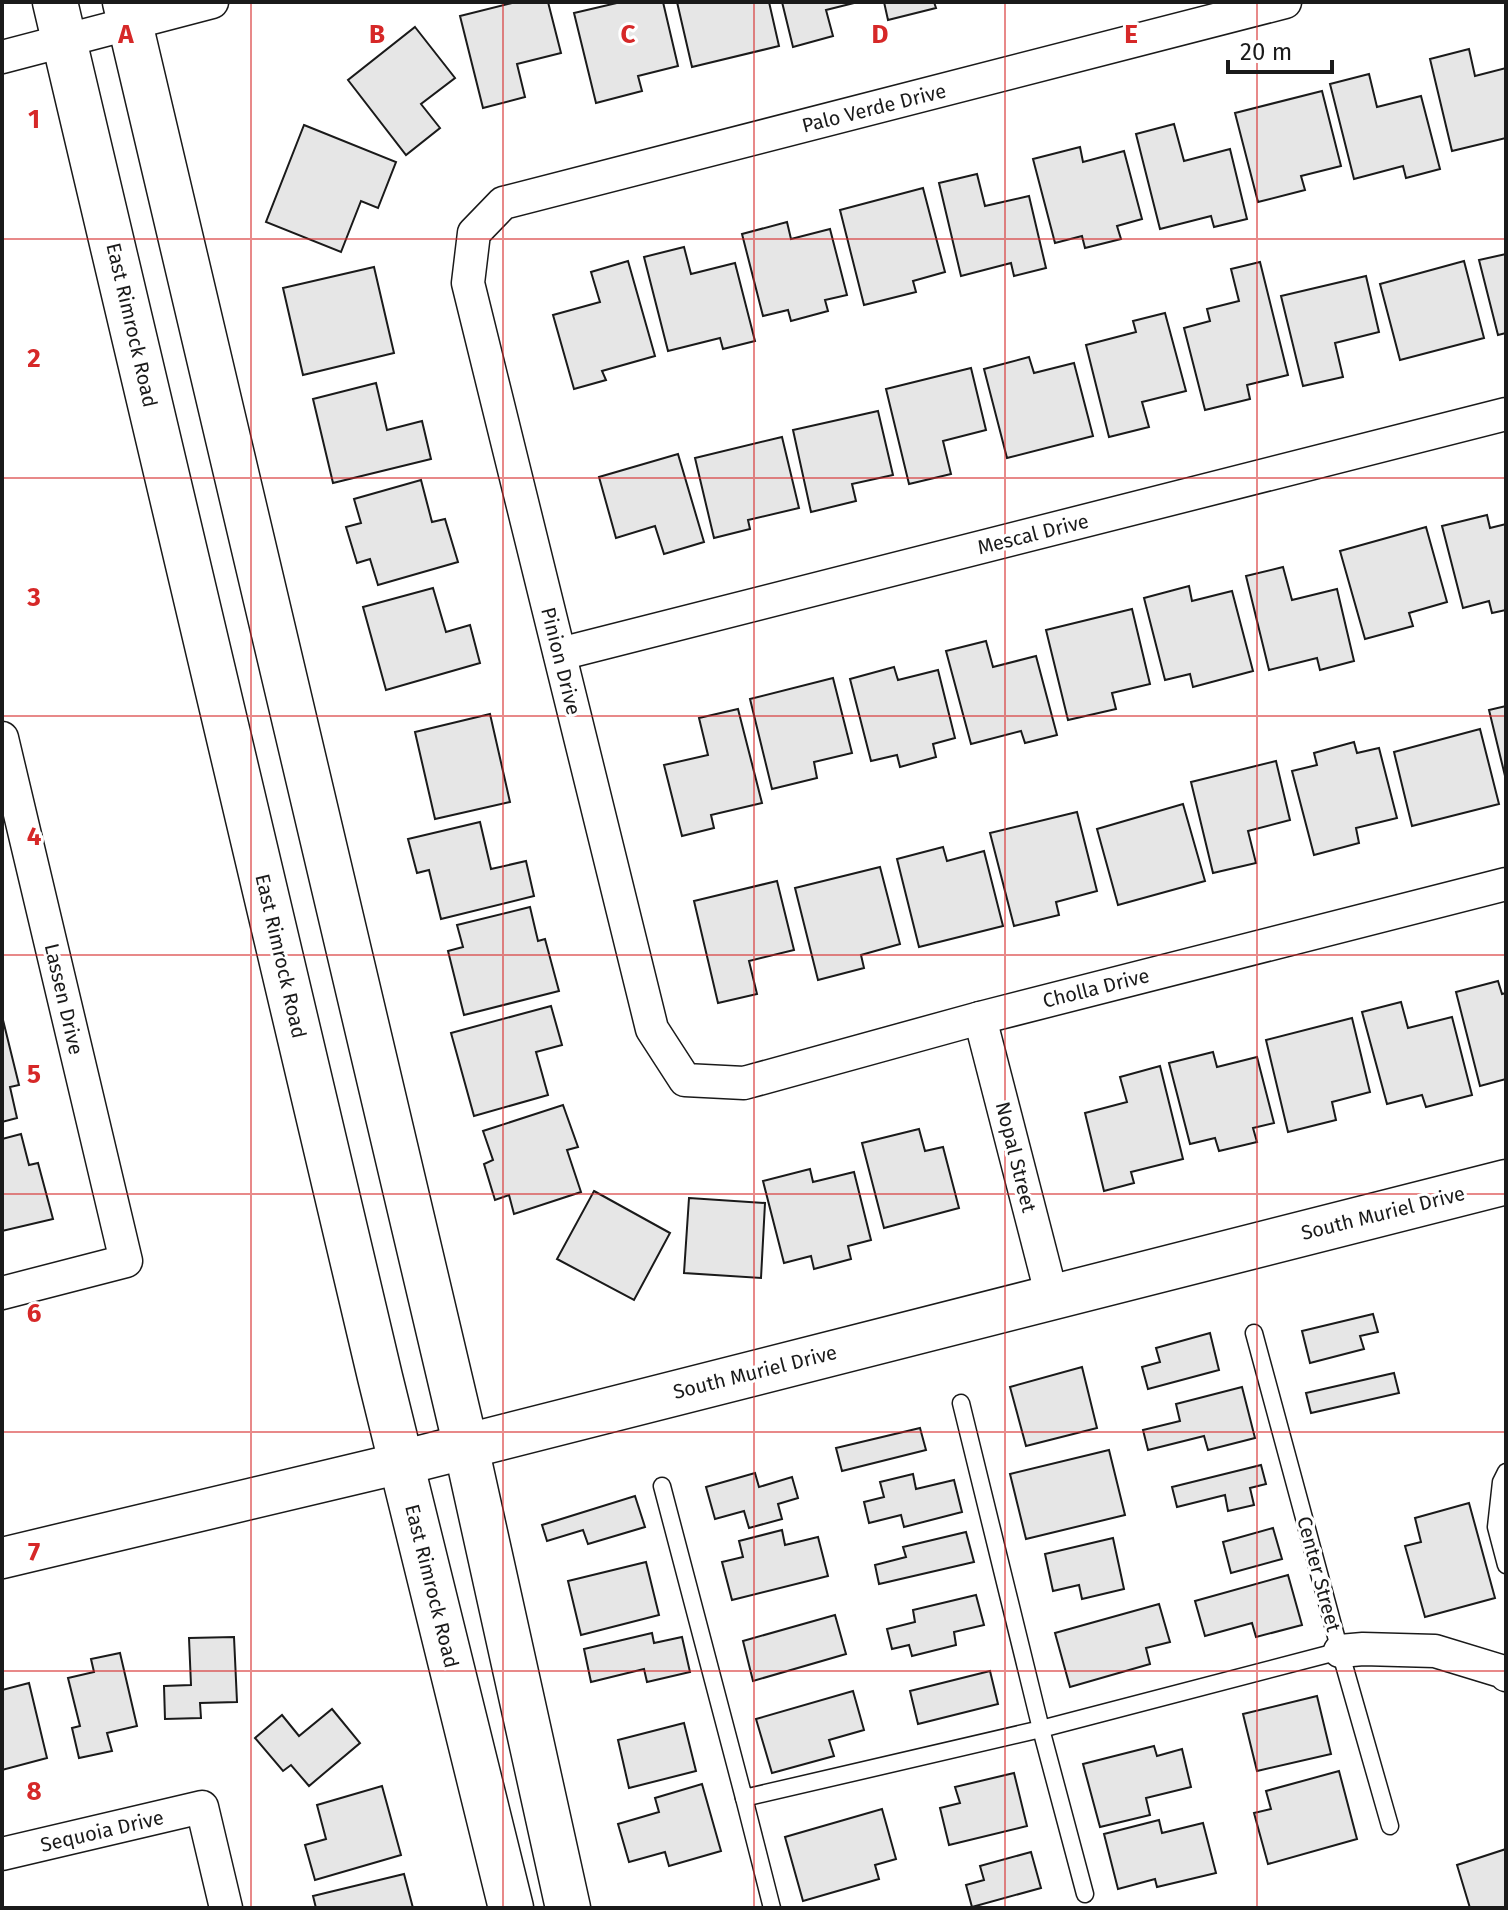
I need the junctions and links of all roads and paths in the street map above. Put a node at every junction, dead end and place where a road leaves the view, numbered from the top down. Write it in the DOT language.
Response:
graph roads {
  1 [pos="212,2"];
  2 [pos="1285,2"];
  3 [pos="128,12"];
  4 [pos="60,21"];
  5 [pos="2,57"];
  6 [pos="474,233"];
  7 [pos="1506,414"];
  8 [pos="560,654"];
  9 [pos="2,738"];
  10 [pos="1506,884"];
  11 [pos="980,1018"];
  12 [pos="685,1080"];
  13 [pos="1506,1182"];
  14 [pos="2,1293"];
  15 [pos="1052,1297"];
  16 [pos="1254,1333"];
  17 [pos="961,1403"];
  18 [pos="466,1447"];
  19 [pos="401,1463"];
  20 [pos="1506,1472"];
  21 [pos="662,1486"];
  22 [pos="2,1558"];
  23 [pos="1506,1565"];
  24 [pos="1340,1651"];
  25 [pos="1506,1675"];
  26 [pos="1041,1729"];
  27 [pos="744,1798"];
  28 [pos="1390,1826"];
  29 [pos="2,1854"];
  30 [pos="1085,1894"];
  31 [pos="226,1908"];
  32 [pos="511,1908"];
  33 [pos="568,1908"];
  34 [pos="772,1908"];
  1 -- 3 [label="street"];
  2 -- 6 [label="street, Palo Verde Drive"];
  3 -- 4 [label="street"];
  3 -- 18 [label="main road"];
  4 -- 5 [label="street"];
  4 -- 19 [label="main road, East Rimrock Road"];
  6 -- 8 [label="street, Pinion Drive"];
  7 -- 8 [label="street, Mescal Drive"];
  8 -- 12 [label="street, Pinion Drive"];
  9 -- 14 [label="street, Lassen Drive"];
  10 -- 11 [label="street, Cholla Drive"];
  11 -- 12 [label="street, Cholla Drive"];
  11 -- 15 [label="street, Nopal Street"];
  13 -- 15 [label="main road, South Muriel Drive"];
  15 -- 18 [label="main road, South Muriel Drive"];
  16 -- 24 [label="lane, Center Street"];
  17 -- 26 [label="lane"];
  18 -- 19 [label="main road, South Muriel Drive"];
  18 -- 33 [label="main road"];
  19 -- 22 [label="street, South Muriel Drive"];
  19 -- 32 [label="main road, East Rimrock Road"];
  20 -- 23 [label="lane"];
  21 -- 27 [label="lane"];
  24 -- 25 [label="street, Center Street"];
  24 -- 26 [label="lane"];
  24 -- 28 [label="lane"];
  26 -- 27 [label="lane"];
  26 -- 30 [label="lane"];
  27 -- 34 [label="lane"];
  29 -- 31 [label="street, Sequoia Drive"];
}
